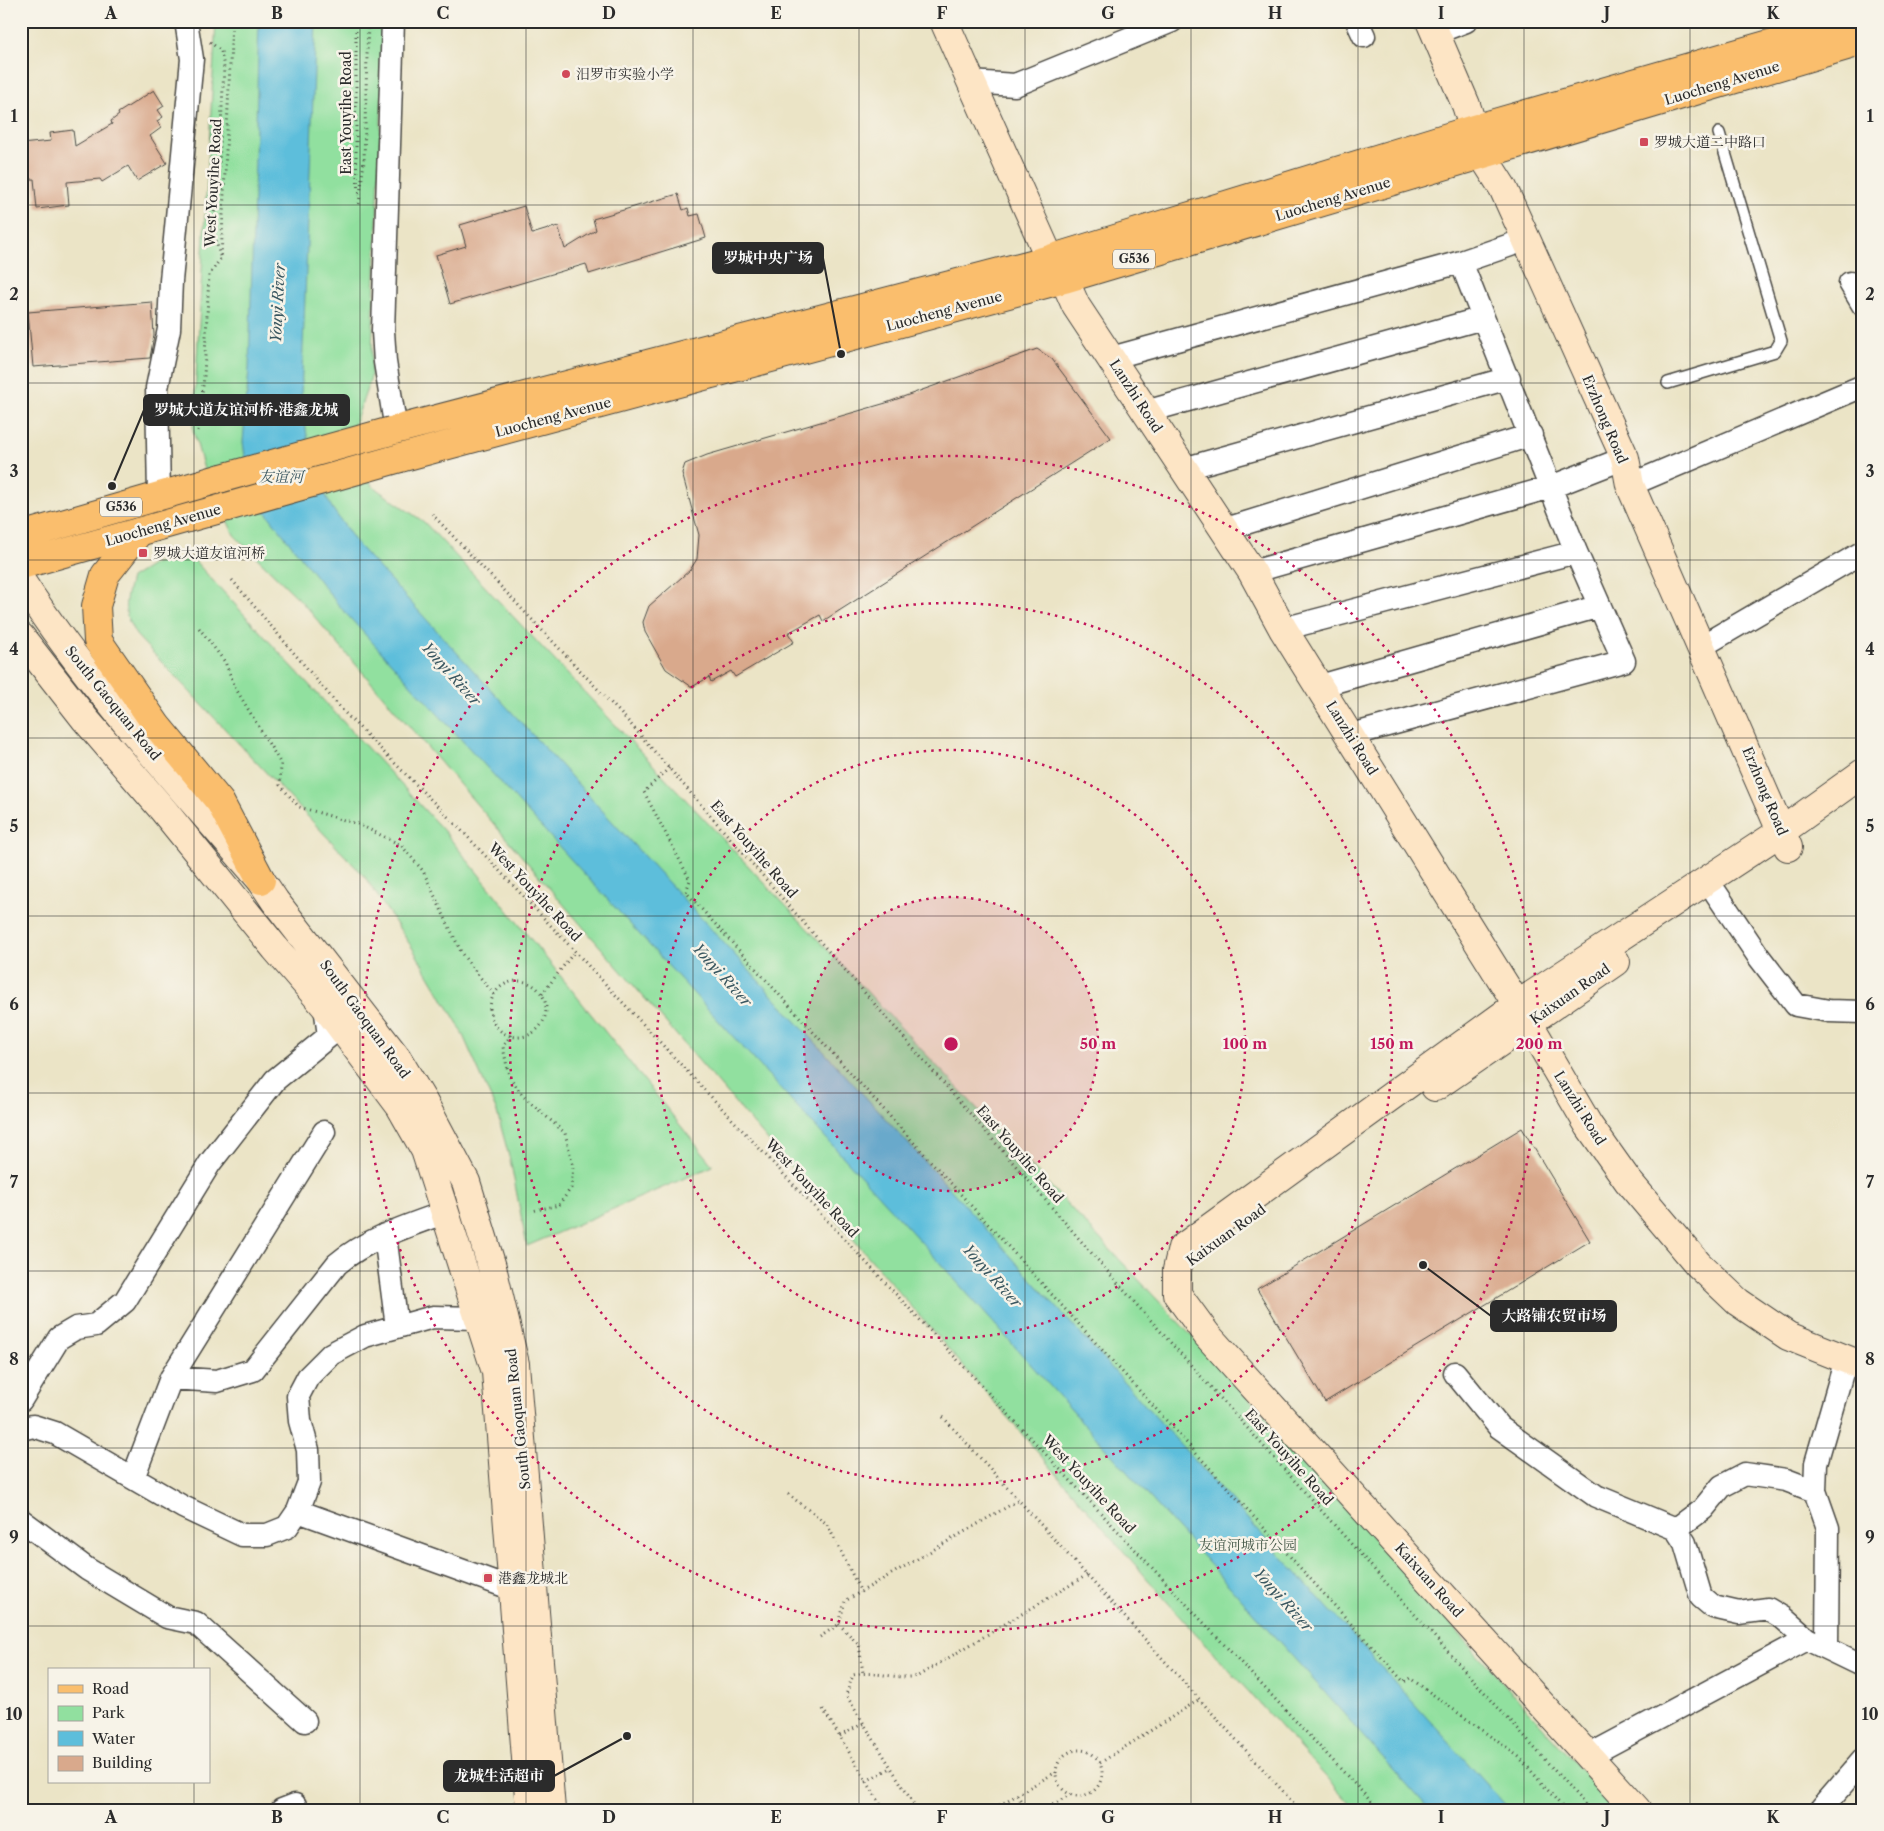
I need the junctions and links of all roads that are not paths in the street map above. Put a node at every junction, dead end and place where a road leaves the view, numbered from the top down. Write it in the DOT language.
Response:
graph roads {
  1 [pos="186,21"];
  2 [pos="394,21"];
  3 [pos="944,21"];
  4 [pos="1172,21"];
  5 [pos="1466,21"];
  6 [pos="1850,21"];
  7 [pos="1432,27"];
  8 [pos="1863,41"];
  9 [pos="971,82"];
  10 [pos="1474,129"];
  11 [pos="1719,133"];
  12 [pos="1482,155"];
  13 [pos="1525,240"];
  14 [pos="1461,262"];
  15 [pos="1057,269"];
  16 [pos="1850,284"];
  17 [pos="1863,305"];
  18 [pos="1483,318"];
  19 [pos="1111,358"];
  20 [pos="1508,378"];
  21 [pos="1668,383"];
  22 [pos="1863,386"];
  23 [pos="1145,412"];
  24 [pos="393,431"];
  25 [pos="1530,435"];
  26 [pos="1625,458"];
  27 [pos="1183,469"];
  28 [pos="1630,485"];
  29 [pos="1551,487"];
  30 [pos="159,496"];
  31 [pos="1223,530"];
  32 [pos="139,532"];
  33 [pos="21,536"];
  34 [pos="1576,552"];
  35 [pos="1863,552"];
  36 [pos="21,565"];
  37 [pos="1252,572"];
  38 [pos="21,581"];
  39 [pos="1600,606"];
  40 [pos="1283,628"];
  41 [pos="21,637"];
  42 [pos="1702,646"];
  43 [pos="1320,686"];
  44 [pos="1351,735"];
  45 [pos="1863,773"];
  46 [pos="1863,795"];
  47 [pos="1785,839"];
  48 [pos="261,880"];
  49 [pos="1716,893"];
  50 [pos="325,1006"];
  51 [pos="1863,1012"];
  52 [pos="1523,1014"];
  53 [pos="324,1132"];
  54 [pos="446,1212"];
  55 [pos="385,1235"];
  56 [pos="478,1318"];
  57 [pos="397,1327"];
  58 [pos="1855,1362"];
  59 [pos="1456,1374"];
  60 [pos="171,1378"];
  61 [pos="21,1400"];
  62 [pos="21,1429"];
  63 [pos="132,1478"];
  64 [pos="1815,1491"];
  65 [pos="298,1511"];
  66 [pos="23,1524"];
  67 [pos="1676,1530"];
  68 [pos="512,1589"];
  69 [pos="1807,1639"];
  70 [pos="1827,1648"];
  71 [pos="1863,1666"];
  72 [pos="305,1721"];
  73 [pos="1588,1756"];
  74 [pos="1863,1760"];
  75 [pos="530,1810"];
  76 [pos="551,1810"];
  77 [pos="1636,1810"];
  78 [pos="1820,1810"];
  1 -- 30 [label="street"];
  2 -- 24 [label="street"];
  3 -- 9 [label="street, Lanzhi Road"];
  4 -- 9 [label="street"];
  5 -- 7 [label="street"];
  6 -- 10 [label="main road, Luocheng Avenue / G536"];
  7 -- 10 [label="street, Erzhong Road"];
  8 -- 12 [label="main road, Luocheng Avenue / G536"];
  9 -- 15 [label="street, Lanzhi Road"];
  10 -- 12 [label="street, Erzhong Road"];
  10 -- 15 [label="main road, Luocheng Avenue / G536"];
  11 -- 21 [label="lane"];
  12 -- 13 [label="street, Erzhong Road"];
  12 -- 15 [label="main road, Luocheng Avenue / G536"];
  13 -- 14 [label="street"];
  13 -- 26 [label="street, Erzhong Road"];
  14 -- 18 [label="street"];
  14 -- 19 [label="street"];
  15 -- 19 [label="street, Lanzhi Road"];
  15 -- 24 [label="main road, Luocheng Avenue / G536"];
  15 -- 32 [label="main road, Luocheng Avenue / G536, bridge"];
  16 -- 17 [label="street"];
  18 -- 20 [label="street"];
  18 -- 23 [label="street"];
  19 -- 23 [label="street, Lanzhi Road"];
  20 -- 25 [label="street"];
  20 -- 27 [label="street"];
  22 -- 28 [label="street"];
  23 -- 27 [label="street, Lanzhi Road"];
  24 -- 30 [label="main road, Luocheng Avenue / G536, bridge"];
  25 -- 29 [label="street"];
  25 -- 31 [label="street"];
  26 -- 28 [label="street, Erzhong Road"];
  26 -- 29 [label="street"];
  27 -- 31 [label="street, Lanzhi Road"];
  28 -- 42 [label="street, Erzhong Road"];
  29 -- 34 [label="street"];
  29 -- 37 [label="street"];
  30 -- 33 [label="main road, Luocheng Avenue / G536"];
  31 -- 37 [label="street, Lanzhi Road"];
  32 -- 36 [label="main road, Luocheng Avenue / G536"];
  32 -- 48 [label="main road"];
  34 -- 39 [label="street"];
  34 -- 40 [label="street"];
  35 -- 42 [label="street"];
  37 -- 40 [label="street, Lanzhi Road"];
  38 -- 48 [label="street, South Gaoquan Road"];
  39 -- 43 [label="street"];
  39 -- 44 [label="street"];
  40 -- 43 [label="street, Lanzhi Road"];
  41 -- 50 [label="street, South Gaoquan Road"];
  42 -- 47 [label="street, Erzhong Road"];
  43 -- 44 [label="street, Lanzhi Road"];
  44 -- 52 [label="street, Lanzhi Road"];
  45 -- 47 [label="street"];
  46 -- 47 [label="street, Kaixuan Road"];
  47 -- 49 [label="street, Kaixuan Road"];
  47 -- 52 [label="street"];
  48 -- 76 [label="street, South Gaoquan Road"];
  49 -- 51 [label="street"];
  49 -- 52 [label="street, Kaixuan Road"];
  50 -- 54 [label="street, South Gaoquan Road"];
  50 -- 61 [label="street"];
  52 -- 58 [label="street, Lanzhi Road"];
  52 -- 73 [label="street, Kaixuan Road"];
  53 -- 60 [label="street"];
  54 -- 55 [label="street"];
  54 -- 56 [label="street, South Gaoquan Road"];
  55 -- 57 [label="street"];
  55 -- 60 [label="street"];
  56 -- 57 [label="street"];
  56 -- 68 [label="street, South Gaoquan Road"];
  57 -- 65 [label="street"];
  58 -- 64 [label="street"];
  59 -- 67 [label="street"];
  60 -- 63 [label="street"];
  62 -- 63 [label="street"];
  63 -- 65 [label="street"];
  64 -- 67 [label="street"];
  64 -- 70 [label="street"];
  65 -- 68 [label="street"];
  66 -- 72 [label="street"];
  67 -- 69 [label="street"];
  68 -- 75 [label="street, South Gaoquan Road"];
  69 -- 70 [label="street"];
  69 -- 73 [label="street"];
  70 -- 71 [label="street"];
  73 -- 77 [label="street, Kaixuan Road"];
  74 -- 78 [label="street"];
}
